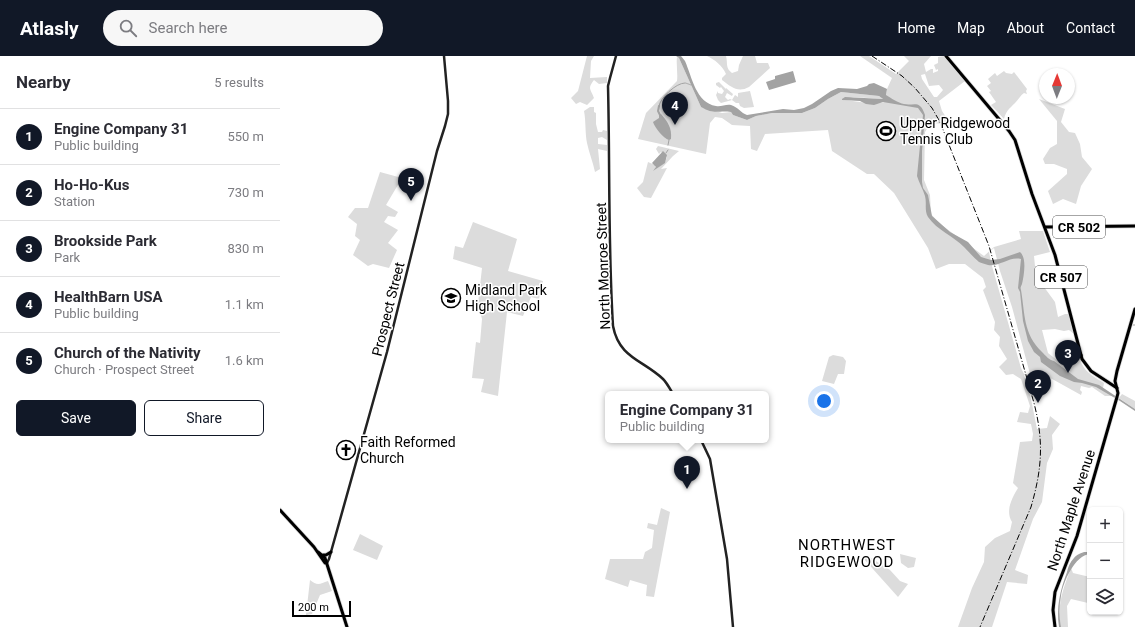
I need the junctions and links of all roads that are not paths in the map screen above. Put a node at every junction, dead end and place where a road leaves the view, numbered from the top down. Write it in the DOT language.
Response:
graph roads {
  1 [pos="444,56"];
  2 [pos="616,56"];
  3 [pos="946,56"];
  4 [pos="1135,226"];
  5 [pos="1045,227"];
  6 [pos="1135,309"];
  7 [pos="1066,353"];
  8 [pos="1081,355"];
  9 [pos="1117,388"];
  10 [pos="671,391"];
  11 [pos="702,443"];
  12 [pos="280,510"];
  13 [pos="318,552"];
  14 [pos="331,552"];
  15 [pos="322,554"];
  16 [pos="326,564"];
  17 [pos="347,627"];
  18 [pos="733,627"];
  19 [pos="1055,627"];
  1 -- 14 [label="main road, Prospect Street"];
  2 -- 10 [label="main road, North Monroe Street"];
  3 -- 5 [label="main road, CR 502"];
  4 -- 5 [label="main road, CR 502"];
  5 -- 8 [label="main road, CR 507"];
  6 -- 9 [label="main road, North Maple Avenue"];
  7 -- 8 [label="main road"];
  8 -- 9 [label="main road, CR 507"];
  9 -- 19 [label="main road, North Maple Avenue"];
  11 -- 18 [label="main road"];
  12 -- 13 [label="main road"];
  13 -- 15 [label="main road"];
  13 -- 16 [label="main road"];
  14 -- 15 [label="main road"];
  14 -- 16 [label="main road, Prospect Street"];
  15 -- 16 [label="main road"];
  16 -- 17 [label="main road"];
}
